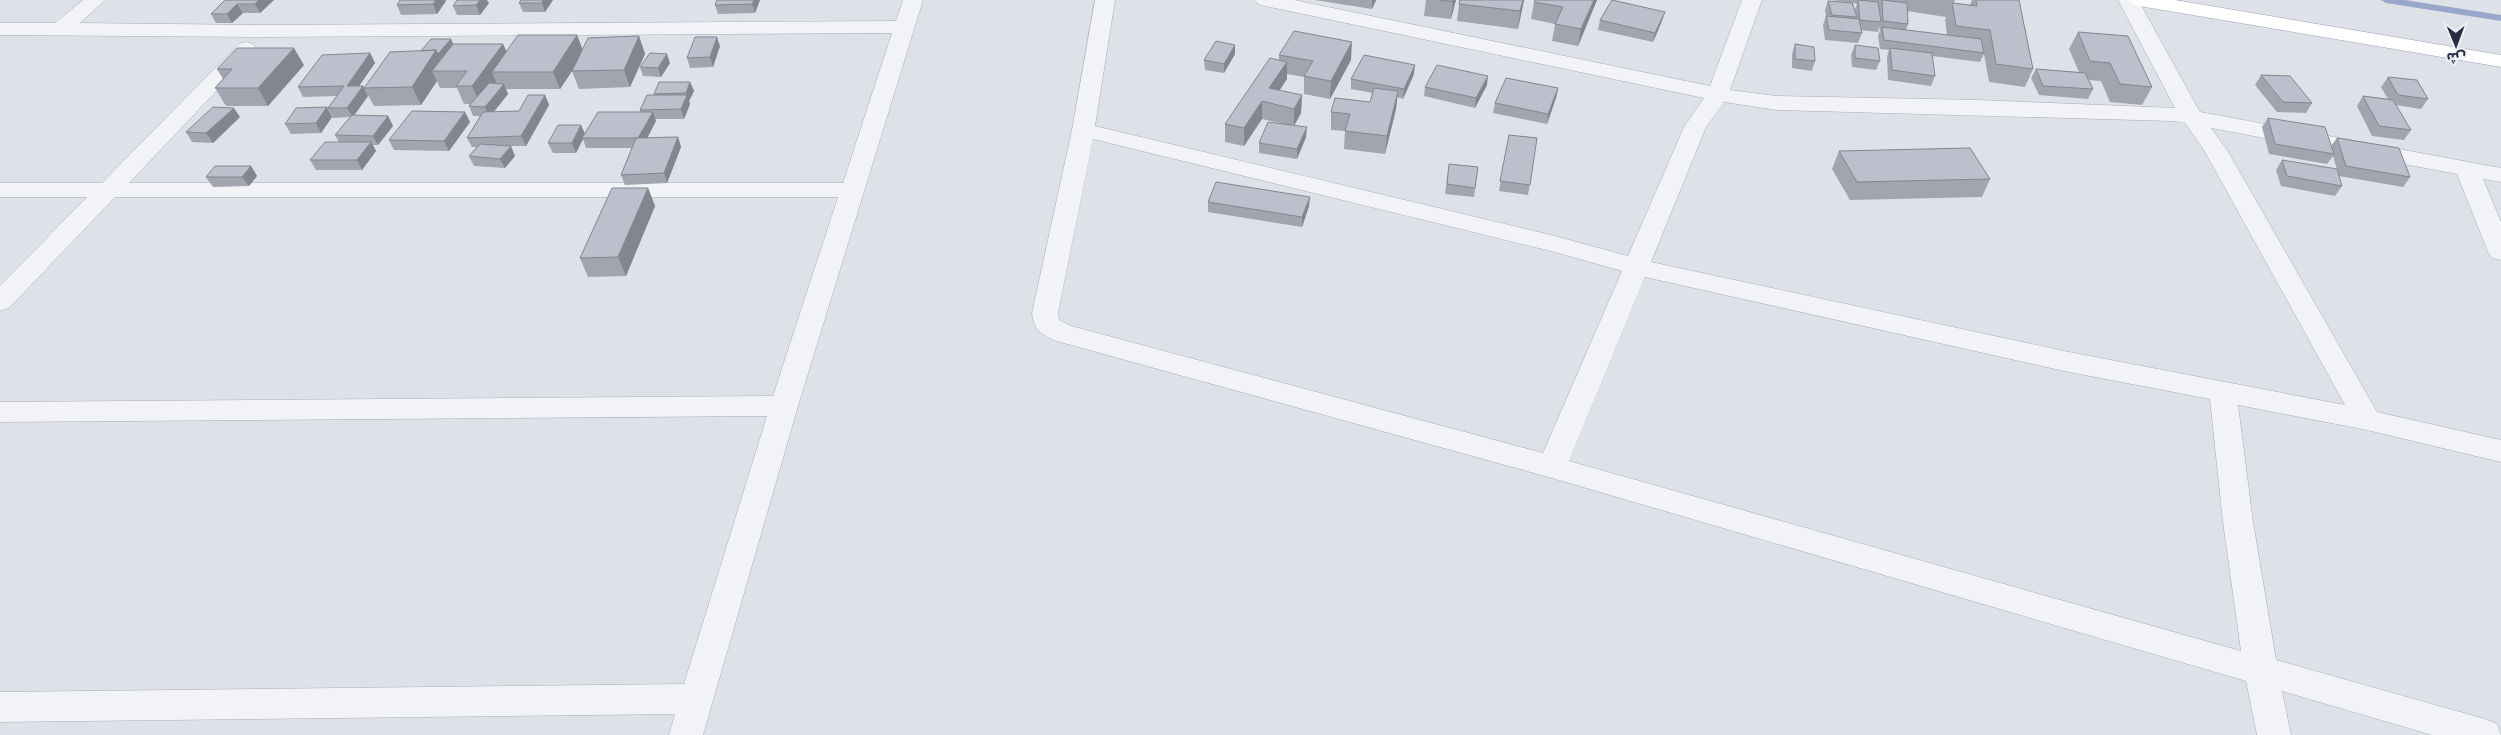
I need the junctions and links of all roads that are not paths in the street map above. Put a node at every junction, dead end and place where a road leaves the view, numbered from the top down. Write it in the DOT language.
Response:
graph roads {
  1 [pos="95,0"];
  2 [pos="913,0"];
  3 [pos="1105,0"];
  4 [pos="1265,0"];
  5 [pos="1752,0"];
  6 [pos="2128,0"];
  7 [pos="2139,0"];
  8 [pos="1289,2"];
  9 [pos="904,27"];
  10 [pos="0,29"];
  11 [pos="61,29"];
  12 [pos="262,31"];
  13 [pos="2501,61"];
  14 [pos="1718,94"];
  15 [pos="2191,116"];
  16 [pos="1083,130"];
  17 [pos="2467,168"];
  18 [pos="2501,175"];
  19 [pos="0,190"];
  20 [pos="109,190"];
  21 [pos="853,190"];
  22 [pos="2501,252"];
  23 [pos="1637,267"];
  24 [pos="0,302"];
  25 [pos="2223,393"];
  26 [pos="784,406"];
  27 [pos="0,412"];
  28 [pos="2367,420"];
  29 [pos="2501,451"];
  30 [pos="1552,467"];
  31 [pos="2260,670"];
  32 [pos="697,699"];
  33 [pos="0,707"];
  34 [pos="686,735"];
  35 [pos="2274,735"];
  36 [pos="2485,735"];
  1 -- 11 [label="street"];
  2 -- 9 [label="street"];
  3 -- 16 [label="street"];
  4 -- 8 [label="street"];
  5 -- 14 [label="street"];
  6 -- 15 [label="street"];
  7 -- 13 [label="main road"];
  8 -- 14 [label="street"];
  9 -- 12 [label="street"];
  9 -- 21 [label="street"];
  10 -- 11 [label="street"];
  11 -- 12 [label="street"];
  12 -- 20 [label="street"];
  14 -- 15 [label="street"];
  14 -- 23 [label="street"];
  15 -- 17 [label="street"];
  15 -- 28 [label="street"];
  16 -- 23 [label="street"];
  16 -- 30 [label="street"];
  17 -- 18 [label="street"];
  17 -- 22 [label="street"];
  19 -- 20 [label="street"];
  20 -- 21 [label="street"];
  20 -- 24 [label="street"];
  21 -- 26 [label="street"];
  23 -- 25 [label="street"];
  23 -- 30 [label="street"];
  25 -- 28 [label="street"];
  25 -- 31 [label="street"];
  26 -- 27 [label="street"];
  26 -- 32 [label="street"];
  28 -- 29 [label="street"];
  30 -- 31 [label="street"];
  31 -- 35 [label="street"];
  31 -- 36 [label="street"];
  32 -- 33 [label="street"];
  32 -- 34 [label="street"];
}
